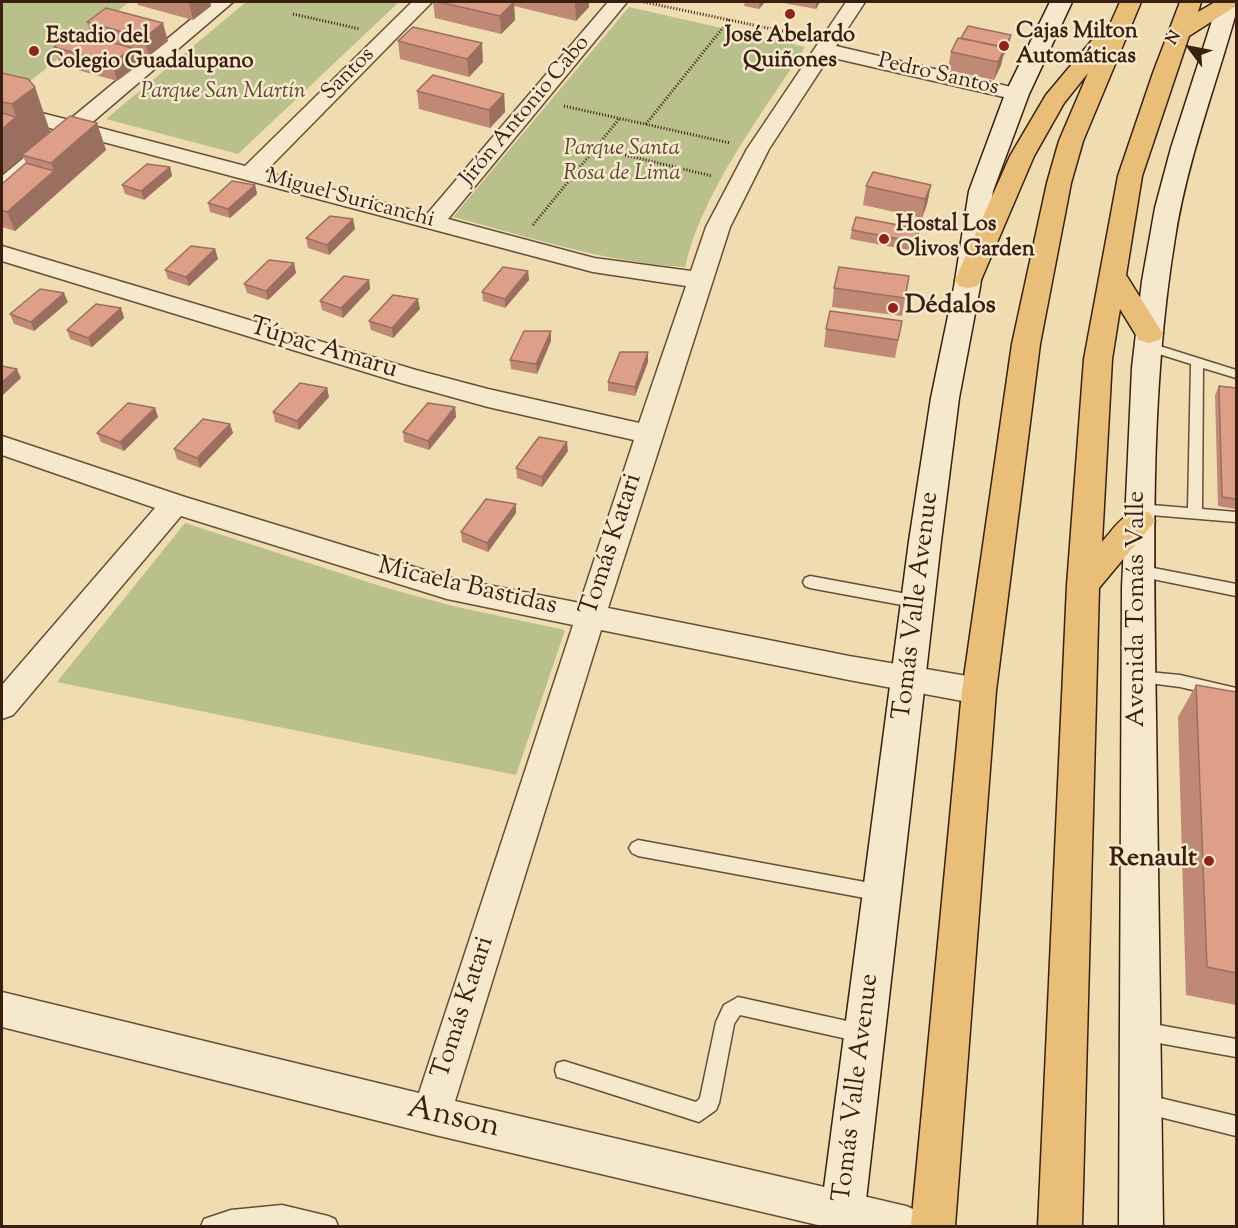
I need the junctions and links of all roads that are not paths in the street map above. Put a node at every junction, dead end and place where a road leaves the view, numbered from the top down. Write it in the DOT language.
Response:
graph roads {
  1 [pos="223,2"];
  2 [pos="423,2"];
  3 [pos="618,2"];
  4 [pos="855,2"];
  5 [pos="1061,2"];
  6 [pos="1191,2"];
  7 [pos="1128,8"];
  8 [pos="1230,13"];
  9 [pos="1179,33"];
  10 [pos="826,45"];
  11 [pos="1017,94"];
  12 [pos="2,109"];
  13 [pos="72,127"];
  14 [pos="250,174"];
  15 [pos="2,187"];
  16 [pos="433,222"];
  17 [pos="2,253"];
  18 [pos="1112,274"];
  19 [pos="700,280"];
  20 [pos="968,280"];
  21 [pos="1148,340"];
  22 [pos="1197,361"];
  23 [pos="1236,374"];
  24 [pos="649,434"];
  25 [pos="2,445"];
  26 [pos="175,504"];
  27 [pos="1195,513"];
  28 [pos="1139,515"];
  29 [pos="1236,517"];
  30 [pos="1138,571"];
  31 [pos="810,582"];
  32 [pos="1083,585"];
  33 [pos="1236,590"];
  34 [pos="918,602"];
  35 [pos="590,617"];
  36 [pos="1138,677"];
  37 [pos="908,678"];
  38 [pos="979,691"];
  39 [pos="1236,694"];
  40 [pos="2,706"];
  41 [pos="638,848"];
  42 [pos="881,893"];
  43 [pos="2,1010"];
  44 [pos="1140,1031"];
  45 [pos="865,1034"];
  46 [pos="1236,1048"];
  47 [pos="564,1070"];
  48 [pos="1140,1104"];
  49 [pos="431,1115"];
  50 [pos="1236,1126"];
  51 [pos="842,1220"];
  52 [pos="211,1227"];
  53 [pos="328,1227"];
  54 [pos="906,1227"];
  55 [pos="933,1227"];
  56 [pos="1060,1227"];
  57 [pos="1141,1227"];
  1 -- 13 [label="street"];
  2 -- 14 [label="street, Santos"];
  3 -- 16 [label="street, Jirón Antonio Cabo"];
  4 -- 10 [label="street, Tomás Katari"];
  5 -- 11 [label="main road, Tomás Valle Avenue"];
  6 -- 9 [label="main road"];
  7 -- 20 [label="main road"];
  7 -- 38 [label="main road"];
  8 -- 9 [label="main road"];
  8 -- 21 [label="main road, Avenida Tomás Valle"];
  9 -- 18 [label="main road"];
  10 -- 11 [label="street, Pedro Santos"];
  10 -- 19 [label="street, Tomás Katari"];
  11 -- 20 [label="main road, Tomás Valle Avenue"];
  12 -- 13 [label="street, Miguel Suricanchi"];
  13 -- 14 [label="street, Miguel Suricanchi"];
  13 -- 15 [label="street"];
  14 -- 16 [label="street, Miguel Suricanchi"];
  16 -- 19 [label="street, Miguel Suricanchi"];
  17 -- 24 [label="street, Túpac Amaru"];
  18 -- 21 [label="main road"];
  18 -- 32 [label="main road"];
  19 -- 24 [label="street, Tomás Katari"];
  20 -- 34 [label="main road, Tomás Valle Avenue"];
  21 -- 22 [label="lane"];
  21 -- 28 [label="main road, Avenida Tomás Valle"];
  22 -- 23 [label="lane"];
  22 -- 27 [label="lane"];
  24 -- 35 [label="street, Tomás Katari"];
  25 -- 26 [label="street, Micaela Bastidas"];
  26 -- 35 [label="street, Micaela Bastidas"];
  26 -- 40 [label="street"];
  27 -- 28 [label="lane"];
  27 -- 29 [label="lane"];
  28 -- 30 [label="main road, Avenida Tomás Valle"];
  28 -- 32 [label="main road"];
  30 -- 33 [label="lane"];
  30 -- 36 [label="main road, Avenida Tomás Valle"];
  31 -- 34 [label="lane"];
  32 -- 56 [label="main road"];
  34 -- 37 [label="main road, Tomás Valle Avenue"];
  35 -- 37 [label="street, Micaela Bastidas"];
  35 -- 49 [label="street, Tomás Katari"];
  36 -- 39 [label="lane"];
  36 -- 44 [label="main road, Avenida Tomás Valle"];
  37 -- 38 [label="street, Micaela Bastidas"];
  37 -- 42 [label="main road, Tomás Valle Avenue"];
  38 -- 55 [label="main road"];
  41 -- 42 [label="lane"];
  42 -- 45 [label="main road, Tomás Valle Avenue"];
  43 -- 49 [label="street, Anson"];
  44 -- 46 [label="lane"];
  44 -- 48 [label="main road, Avenida Tomás Valle"];
  45 -- 47 [label="lane"];
  45 -- 51 [label="main road, Tomás Valle Avenue"];
  48 -- 50 [label="lane"];
  48 -- 57 [label="main road, Avenida Tomás Valle"];
  49 -- 51 [label="street, Anson"];
  51 -- 54 [label="street, Anson"];
  52 -- 53 [label="lane"];
}
